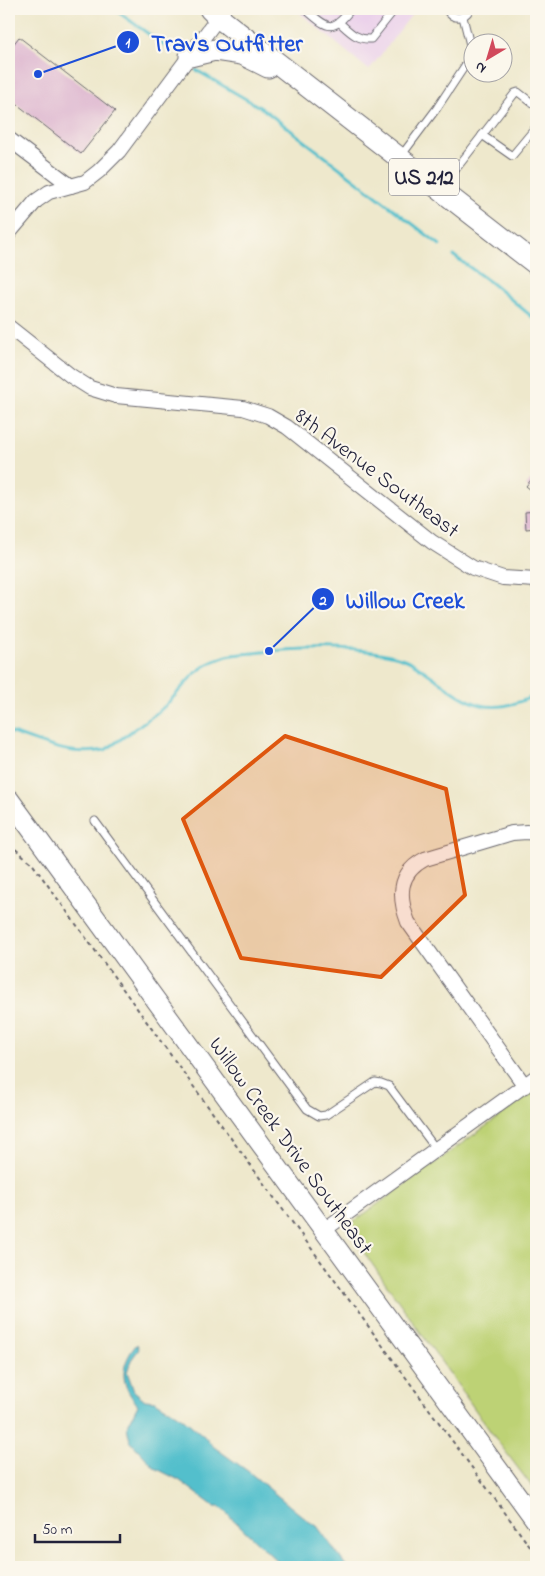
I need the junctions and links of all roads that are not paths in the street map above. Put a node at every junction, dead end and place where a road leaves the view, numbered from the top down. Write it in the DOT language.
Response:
graph roads {
  1 [pos="304,9"];
  2 [pos="351,9"];
  3 [pos="394,9"];
  4 [pos="446,9"];
  5 [pos="470,9"];
  6 [pos="214,11"];
  7 [pos="463,17"];
  8 [pos="340,23"];
  9 [pos="467,32"];
  10 [pos="190,56"];
  11 [pos="462,69"];
  12 [pos="312,90"];
  13 [pos="536,106"];
  14 [pos="536,127"];
  15 [pos="482,135"];
  16 [pos="9,138"];
  17 [pos="399,158"];
  18 [pos="70,186"];
  19 [pos="440,189"];
  20 [pos="9,233"];
  21 [pos="536,264"];
  22 [pos="9,327"];
  23 [pos="536,580"];
  24 [pos="11,808"];
  25 [pos="95,821"];
  26 [pos="536,834"];
  27 [pos="530,1081"];
  28 [pos="436,1149"];
  29 [pos="324,1230"];
  30 [pos="536,1521"];
  1 -- 8 [label="lane"];
  2 -- 8 [label="lane"];
  3 -- 8 [label="lane"];
  4 -- 7 [label="lane"];
  5 -- 7 [label="lane"];
  6 -- 10 [label="street"];
  6 -- 12 [label="main road, US 212"];
  7 -- 9 [label="lane"];
  10 -- 12 [label="main road"];
  10 -- 18 [label="street"];
  11 -- 17 [label="lane"];
  12 -- 17 [label="main road, US 212"];
  13 -- 15 [label="lane"];
  14 -- 15 [label="lane"];
  15 -- 19 [label="lane"];
  16 -- 18 [label="street"];
  17 -- 19 [label="main road, US 212"];
  18 -- 20 [label="street"];
  19 -- 21 [label="main road, US 212"];
  22 -- 23 [label="street, 8th Avenue Southeast"];
  24 -- 29 [label="main road, Willow Creek Drive Southeast"];
  25 -- 28 [label="lane"];
  26 -- 27 [label="street"];
  27 -- 28 [label="street"];
  28 -- 29 [label="street"];
  29 -- 30 [label="main road, Willow Creek Drive Southeast"];
}
